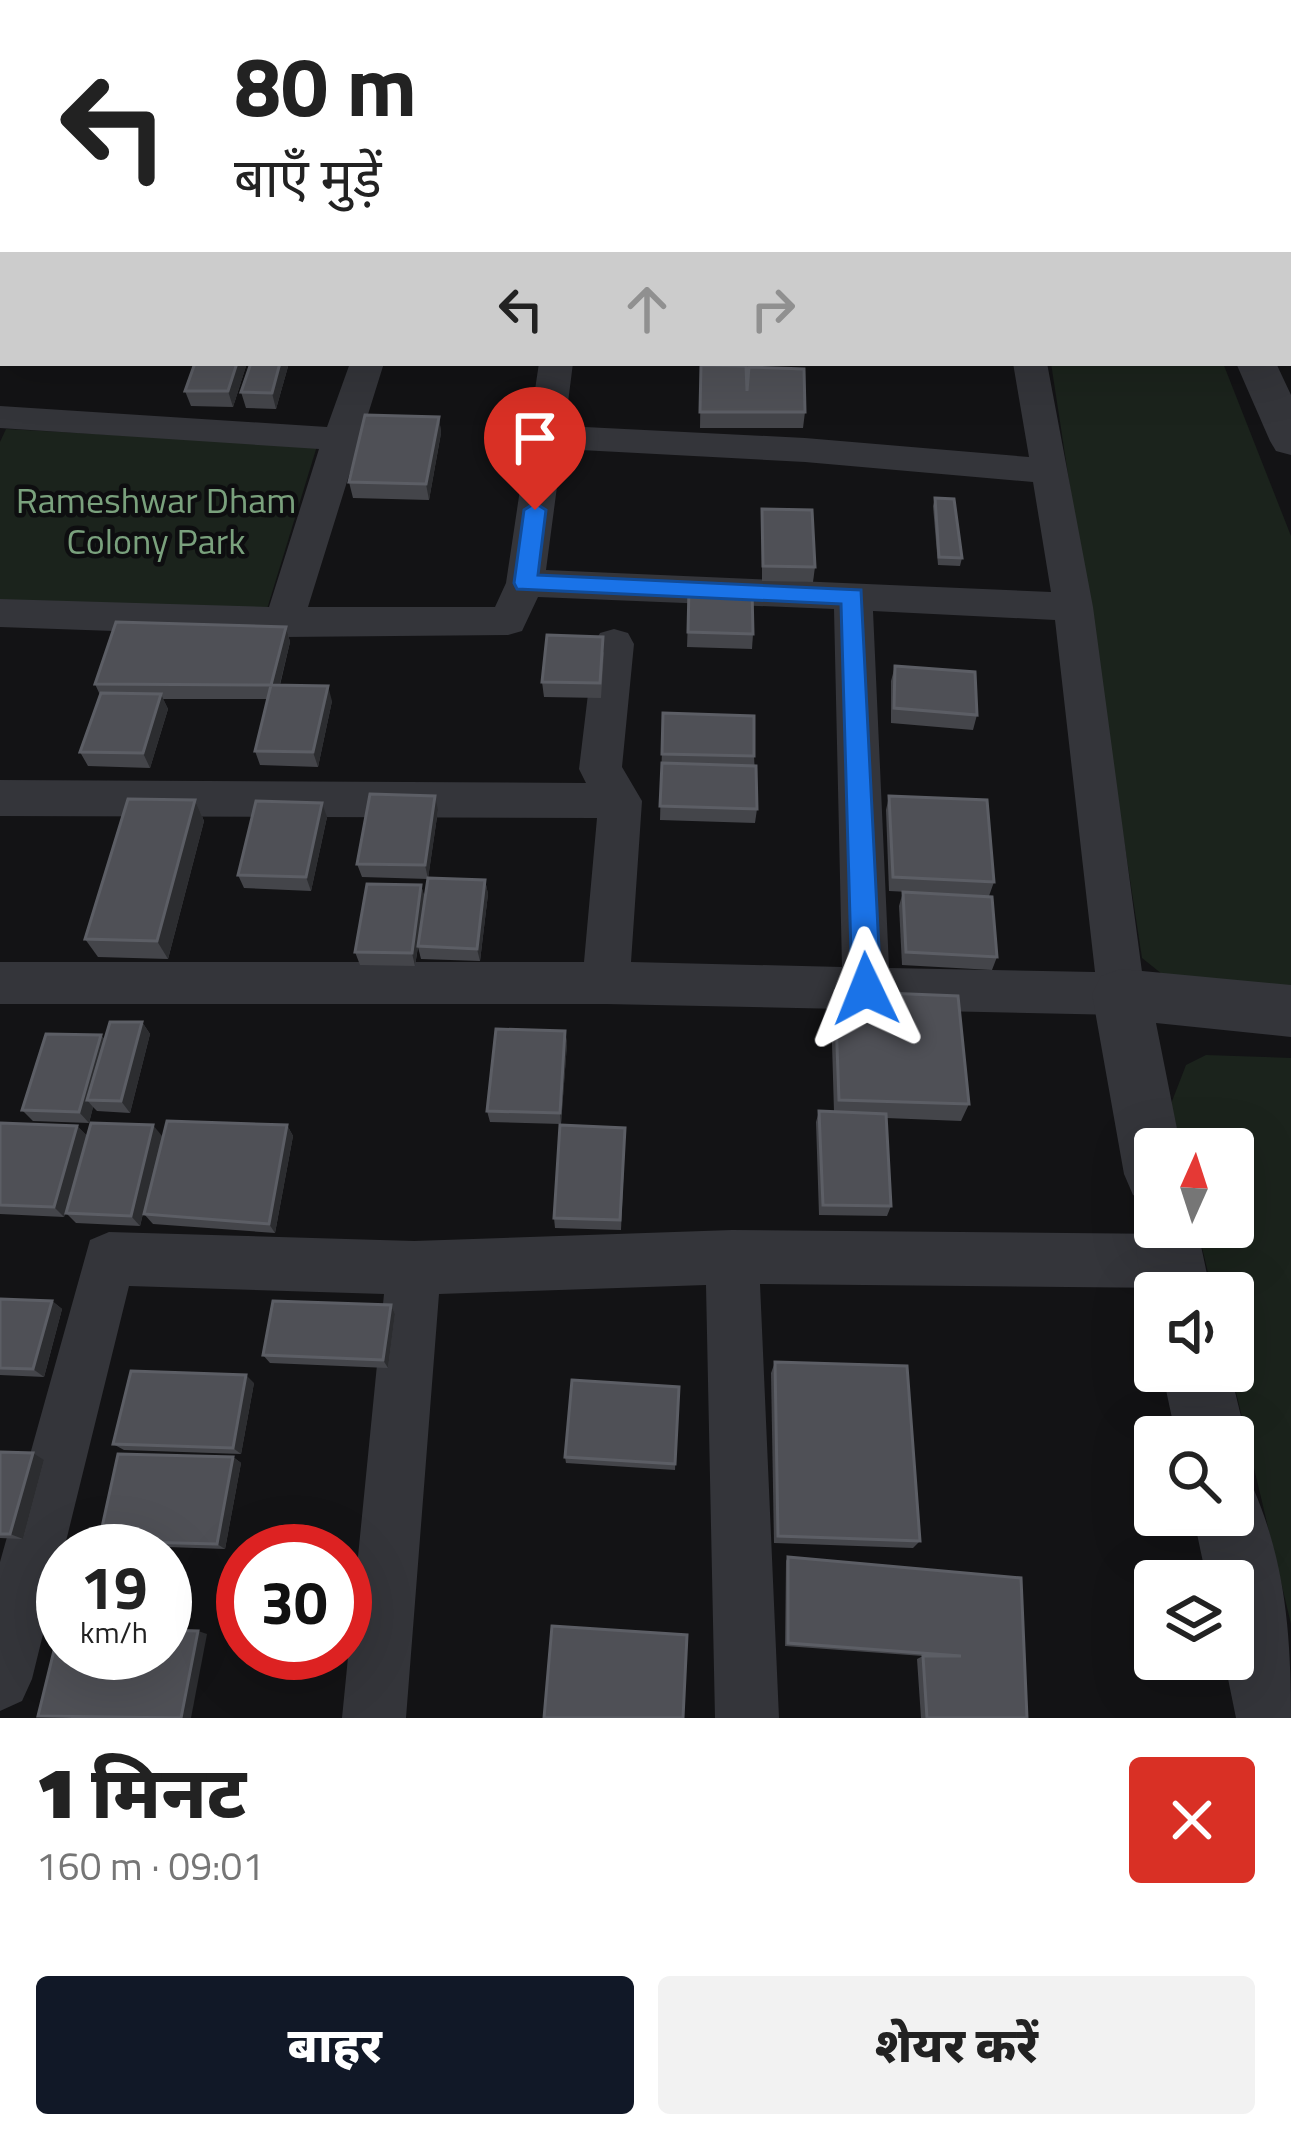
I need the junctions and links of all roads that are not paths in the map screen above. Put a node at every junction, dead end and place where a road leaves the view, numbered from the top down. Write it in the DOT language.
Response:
graph roads {
  1 [pos="366,366"];
  2 [pos="556,366"];
  3 [pos="1031,366"];
  4 [pos="1257,366"];
  5 [pos="0,417"];
  6 [pos="545,437"];
  7 [pos="340,439"];
  8 [pos="1291,441"];
  9 [pos="1049,471"];
  10 [pos="525,583"];
  11 [pos="853,596"];
  12 [pos="1072,607"];
  13 [pos="0,613"];
  14 [pos="284,622"];
  15 [pos="614,644"];
  16 [pos="0,798"];
  17 [pos="620,801"];
  18 [pos="0,982"];
  19 [pos="606,983"];
  20 [pos="866,989"];
  21 [pos="1121,994"];
  22 [pos="1291,1012"];
  23 [pos="1146,1128"];
  24 [pos="732,1257"];
  25 [pos="1172,1260"];
  26 [pos="414,1268"];
  27 [pos="1234,1536"];
  28 [pos="0,1679"];
  29 [pos="374,1718"];
  30 [pos="747,1718"];
  31 [pos="1275,1718"];
  1 -- 7 [label="street"];
  2 -- 6 [label="street"];
  3 -- 9 [label="street"];
  4 -- 8 [label="street"];
  5 -- 7 [label="street"];
  6 -- 9 [label="street"];
  6 -- 10 [label="street"];
  7 -- 14 [label="street"];
  9 -- 12 [label="street"];
  10 -- 11 [label="street"];
  10 -- 14 [label="street"];
  11 -- 12 [label="street"];
  11 -- 20 [label="street"];
  12 -- 21 [label="street"];
  13 -- 14 [label="street"];
  15 -- 17 [label="street"];
  16 -- 17 [label="street"];
  17 -- 19 [label="street"];
  18 -- 19 [label="street"];
  19 -- 20 [label="street"];
  20 -- 21 [label="street"];
  21 -- 22 [label="street"];
  21 -- 23 [label="street"];
  24 -- 25 [label="street"];
  24 -- 26 [label="street"];
  24 -- 30 [label="street"];
  26 -- 28 [label="street"];
  26 -- 29 [label="street"];
  27 -- 31 [label="street"];
}
